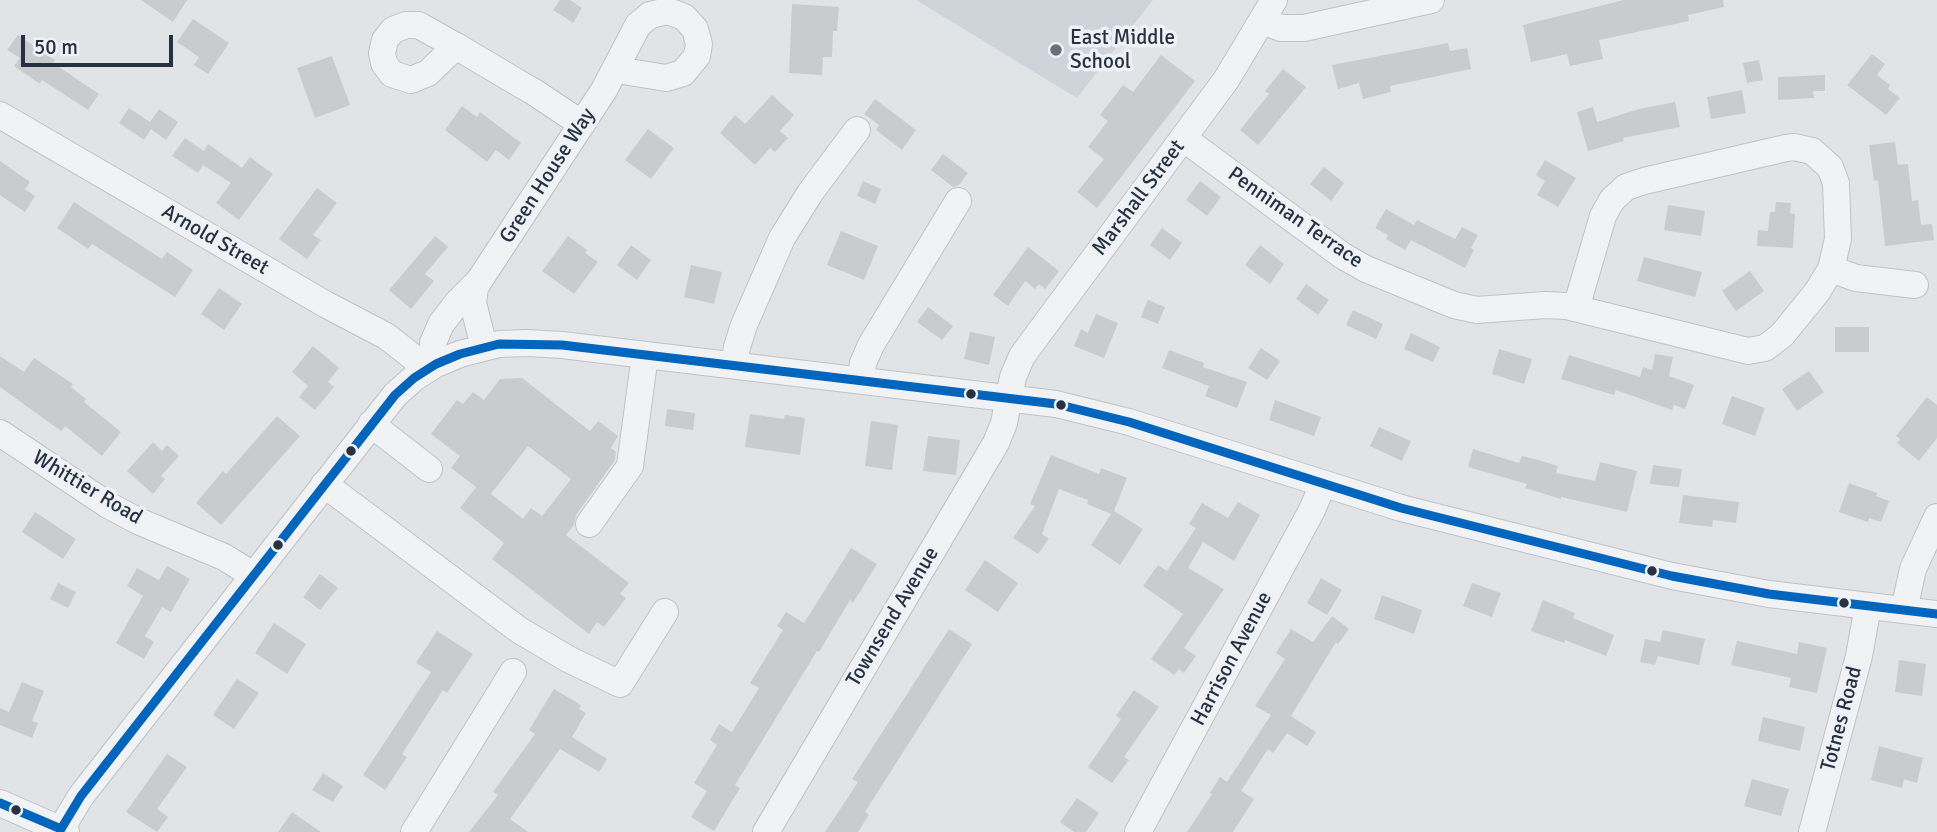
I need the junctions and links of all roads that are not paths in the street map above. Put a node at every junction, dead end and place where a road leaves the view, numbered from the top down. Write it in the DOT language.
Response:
graph roads {
  1 [pos="1431,0"];
  2 [pos="1268,10"];
  3 [pos="456,47"];
  4 [pos="617,70"];
  5 [pos="0,115"];
  6 [pos="582,124"];
  7 [pos="857,130"];
  8 [pos="1183,138"];
  9 [pos="958,201"];
  10 [pos="1831,269"];
  11 [pos="479,281"];
  12 [pos="1915,285"];
  13 [pos="1576,309"];
  14 [pos="484,347"];
  15 [pos="645,355"];
  16 [pos="734,365"];
  17 [pos="430,368"];
  18 [pos="861,380"];
  19 [pos="1009,398"];
  20 [pos="371,424"];
  21 [pos="0,432"];
  22 [pos="429,469"];
  23 [pos="324,484"];
  24 [pos="1323,484"];
  25 [pos="1937,517"];
  26 [pos="589,524"];
  27 [pos="253,575"];
  28 [pos="1868,606"];
  29 [pos="1904,610"];
  30 [pos="664,612"];
  31 [pos="1937,614"];
  32 [pos="513,672"];
  33 [pos="0,803"];
  34 [pos="63,830"];
  35 [pos="414,832"];
  36 [pos="766,832"];
  37 [pos="1138,832"];
  38 [pos="1812,832"];
  1 -- 2 [label="street"];
  2 -- 8 [label="street, Marshall Street"];
  3 -- 6 [label="street"];
  4 -- 6 [label="street, Green House Way"];
  5 -- 17 [label="street, Arnold Street"];
  6 -- 11 [label="street, Green House Way"];
  7 -- 16 [label="street"];
  8 -- 13 [label="street, Penniman Terrace"];
  8 -- 19 [label="street, Marshall Street"];
  9 -- 18 [label="street"];
  10 -- 12 [label="street"];
  10 -- 13 [label="street"];
  10 -- 13 [label="street"];
  11 -- 14 [label="street"];
  11 -- 17 [label="street, Green House Way"];
  14 -- 15 [label="street"];
  14 -- 17 [label="street"];
  15 -- 16 [label="street"];
  15 -- 26 [label="street"];
  16 -- 18 [label="street"];
  17 -- 20 [label="street"];
  18 -- 19 [label="street"];
  19 -- 24 [label="street"];
  19 -- 36 [label="street, Townsend Avenue"];
  20 -- 22 [label="street"];
  20 -- 23 [label="street"];
  21 -- 27 [label="street, Whittier Road"];
  23 -- 27 [label="street"];
  23 -- 30 [label="street"];
  24 -- 28 [label="street"];
  24 -- 37 [label="street, Harrison Avenue"];
  25 -- 29 [label="street"];
  27 -- 34 [label="street"];
  28 -- 29 [label="street"];
  28 -- 38 [label="street, Totnes Road"];
  29 -- 31 [label="street"];
  32 -- 35 [label="street"];
  33 -- 34 [label="street"];
}
